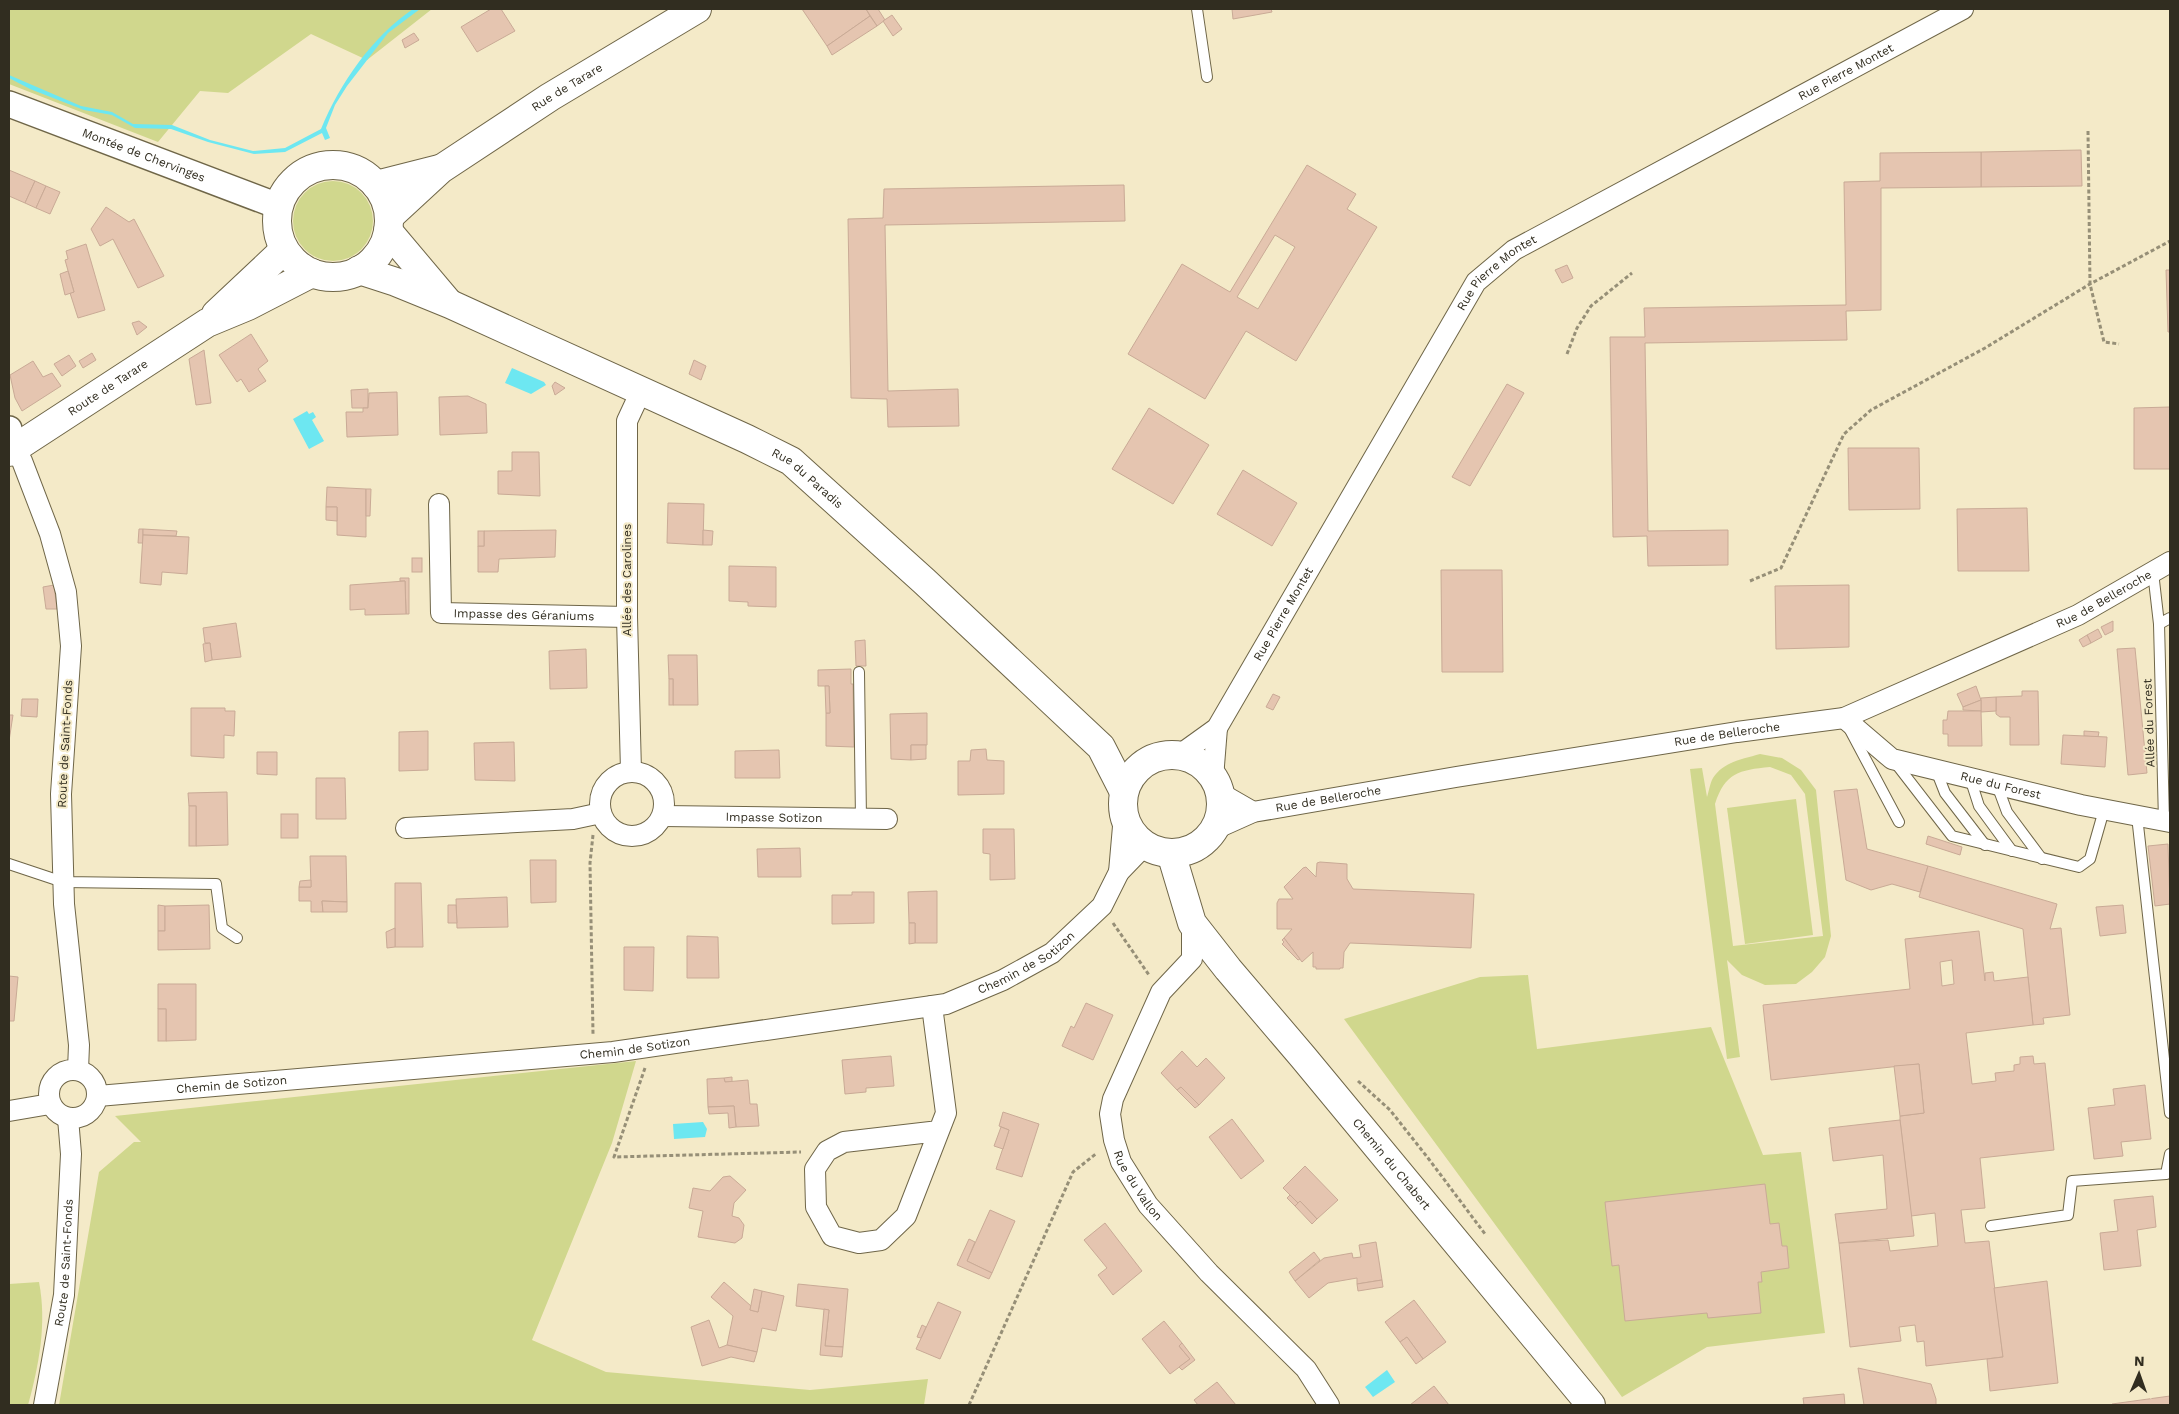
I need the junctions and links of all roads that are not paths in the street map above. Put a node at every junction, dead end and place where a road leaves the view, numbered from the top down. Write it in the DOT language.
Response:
graph roads {
  1 [pos="697,9"];
  2 [pos="1197,9"];
  3 [pos="1963,9"];
  4 [pos="1207,77"];
  5 [pos="9,104"];
  6 [pos="440,169"];
  7 [pos="376,185"];
  8 [pos="278,206"];
  9 [pos="388,224"];
  10 [pos="284,250"];
  11 [pos="359,270"];
  12 [pos="312,273"];
  13 [pos="450,304"];
  14 [pos="207,323"];
  15 [pos="641,391"];
  16 [pos="10,443"];
  17 [pos="439,504"];
  18 [pos="2170,562"];
  19 [pos="2153,572"];
  20 [pos="627,617"];
  21 [pos="2170,618"];
  22 [pos="2159,624"];
  23 [pos="859,672"];
  24 [pos="1844,718"];
  25 [pos="1216,728"];
  26 [pos="1101,747"];
  27 [pos="1178,756"];
  28 [pos="1892,759"];
  29 [pos="1146,762"];
  30 [pos="1936,770"];
  31 [pos="631,771"];
  32 [pos="1970,778"];
  33 [pos="1997,785"];
  34 [pos="1217,786"];
  35 [pos="1124,804"];
  36 [pos="2104,810"];
  37 [pos="1253,812"];
  38 [pos="663,816"];
  39 [pos="2137,816"];
  40 [pos="604,818"];
  41 [pos="861,819"];
  42 [pos="886,819"];
  43 [pos="1899,822"];
  44 [pos="2167,822"];
  45 [pos="406,828"];
  46 [pos="1206,838"];
  47 [pos="1145,845"];
  48 [pos="1985,845"];
  49 [pos="2012,852"];
  50 [pos="1170,854"];
  51 [pos="2042,858"];
  52 [pos="9,864"];
  53 [pos="1119,872"];
  54 [pos="64,882"];
  55 [pos="1192,923"];
  56 [pos="237,938"];
  57 [pos="932,1006"];
  58 [pos="78,1070"];
  59 [pos="98,1096"];
  60 [pos="50,1104"];
  61 [pos="10,1109"];
  62 [pos="2170,1113"];
  63 [pos="68,1118"];
  64 [pos="939,1131"];
  65 [pos="2170,1154"];
  66 [pos="1991,1226"];
  67 [pos="44,1405"];
  68 [pos="1329,1405"];
  69 [pos="1591,1405"];
  1 -- 6 [label="main road, Rue de Tarare"];
  2 -- 4 [label="lane"];
  3 -- 25 [label="street, Rue Pierre Montet"];
  5 -- 8 [label="street, Montée de Chervinges"];
  6 -- 7 [label="main road, Rue de Tarare"];
  6 -- 9 [label="main road, Rue de Tarare"];
  7 -- 8 [label="main road"];
  7 -- 9 [label="main road"];
  8 -- 10 [label="main road"];
  9 -- 11 [label="main road"];
  9 -- 13 [label="main road, Rue du Paradis"];
  10 -- 12 [label="main road"];
  10 -- 14 [label="main road, Route de Tarare"];
  11 -- 12 [label="main road"];
  11 -- 13 [label="main road, Rue du Paradis"];
  12 -- 14 [label="main road, Route de Tarare"];
  13 -- 15 [label="main road, Rue du Paradis"];
  14 -- 16 [label="main road, Route de Tarare"];
  15 -- 20 [label="street, Allée des Carolines"];
  15 -- 26 [label="main road, Rue du Paradis"];
  16 -- 54 [label="street, Route de Saint-Fonds"];
  17 -- 20 [label="street, Impasse des Géraniums"];
  18 -- 19 [label="street, Rue de Belleroche"];
  19 -- 22 [label="lane, Allée du Forest"];
  19 -- 24 [label="street, Rue de Belleroche"];
  20 -- 31 [label="street, Allée des Carolines"];
  21 -- 22 [label="lane"];
  22 -- 44 [label="lane, Allée du Forest"];
  23 -- 41 [label="lane"];
  24 -- 28 [label="street, Rue du Forest"];
  24 -- 37 [label="street, Rue de Belleroche"];
  24 -- 43 [label="lane"];
  25 -- 27 [label="street, Rue Pierre Montet"];
  25 -- 34 [label="street, Rue Pierre Montet"];
  26 -- 29 [label="main road, Rue du Paradis"];
  26 -- 35 [label="main road, Rue du Paradis"];
  27 -- 29 [label="main road"];
  27 -- 34 [label="main road"];
  28 -- 30 [label="street, Rue du Forest"];
  28 -- 48 [label="lane"];
  29 -- 35 [label="main road"];
  30 -- 32 [label="street, Rue du Forest"];
  30 -- 48 [label="lane"];
  31 -- 38 [label="street"];
  31 -- 40 [label="street"];
  32 -- 33 [label="street, Rue du Forest"];
  32 -- 49 [label="lane"];
  33 -- 36 [label="street, Rue du Forest"];
  33 -- 51 [label="lane"];
  34 -- 37 [label="street"];
  34 -- 46 [label="main road"];
  35 -- 47 [label="main road"];
  35 -- 53 [label="street, Chemin de Sotizon"];
  36 -- 39 [label="street, Rue du Forest"];
  36 -- 51 [label="lane"];
  37 -- 46 [label="street, Rue de Belleroche"];
  38 -- 40 [label="street"];
  38 -- 41 [label="street, Impasse Sotizon"];
  39 -- 44 [label="street, Rue du Forest"];
  39 -- 62 [label="lane"];
  40 -- 45 [label="street"];
  41 -- 42 [label="street, Impasse Sotizon"];
  46 -- 50 [label="main road"];
  46 -- 55 [label="main road"];
  47 -- 50 [label="main road"];
  47 -- 53 [label="street, Chemin de Sotizon"];
  48 -- 49 [label="lane"];
  49 -- 51 [label="lane"];
  50 -- 55 [label="main road, Chemin du Chabert"];
  52 -- 54 [label="lane"];
  53 -- 57 [label="street, Chemin de Sotizon"];
  54 -- 56 [label="lane"];
  54 -- 58 [label="street, Route de Saint-Fonds"];
  55 -- 68 [label="street, Rue du Vallon"];
  55 -- 69 [label="main road, Chemin du Chabert"];
  57 -- 59 [label="street, Chemin de Sotizon"];
  57 -- 64 [label="street"];
  58 -- 59 [label="street"];
  58 -- 60 [label="street"];
  59 -- 63 [label="street"];
  60 -- 61 [label="street"];
  60 -- 63 [label="street"];
  63 -- 67 [label="street, Route de Saint-Fonds"];
  64 -- 64 [label="street"];
  65 -- 66 [label="lane"];
}
